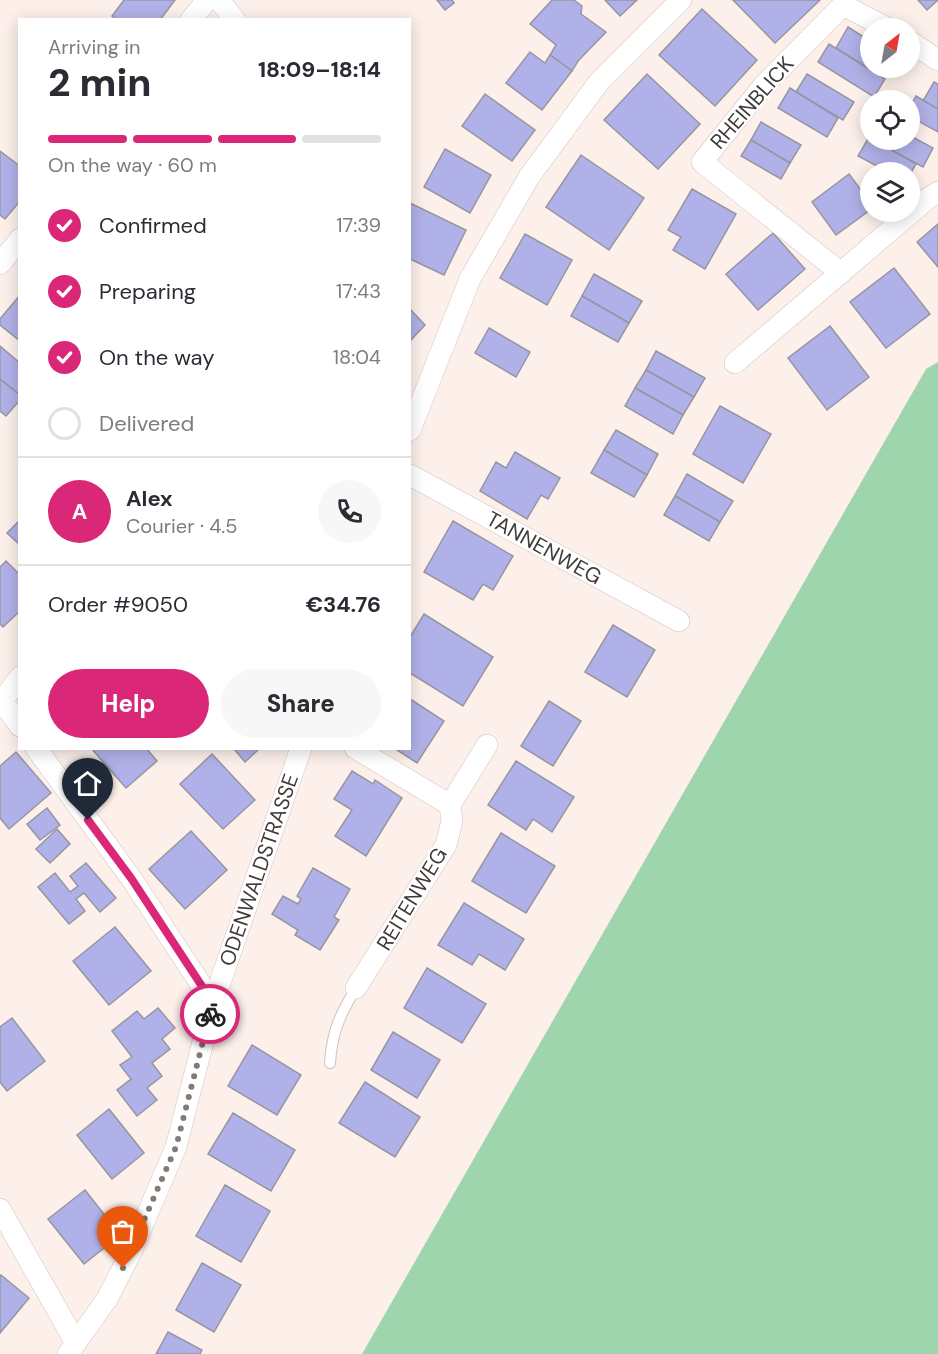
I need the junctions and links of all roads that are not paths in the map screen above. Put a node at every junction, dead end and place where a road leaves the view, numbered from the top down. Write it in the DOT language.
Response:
graph roads {
  1 [pos="207,0"];
  2 [pos="219,0"];
  3 [pos="681,0"];
  4 [pos="192,18"];
  5 [pos="233,18"];
  6 [pos="868,18"];
  7 [pos="920,48"];
  8 [pos="938,60"];
  9 [pos="938,192"];
  10 [pos="18,242"];
  11 [pos="0,264"];
  12 [pos="841,273"];
  13 [pos="735,363"];
  14 [pos="411,427"];
  15 [pos="411,476"];
  16 [pos="679,621"];
  17 [pos="18,680"];
  18 [pos="1,703"];
  19 [pos="18,724"];
  20 [pos="486,745"];
  21 [pos="37,750"];
  22 [pos="300,750"];
  23 [pos="358,750"];
  24 [pos="450,805"];
  25 [pos="356,988"];
  26 [pos="213,1003"];
  27 [pos="330,1063"];
  28 [pos="0,1209"];
  29 [pos="72,1348"];
  1 -- 4 [label="street"];
  2 -- 5 [label="street"];
  3 -- 14 [label="street"];
  6 -- 12 [label="street, RHEINBLICK"];
  7 -- 8 [label="street"];
  9 -- 12 [label="street"];
  10 -- 11 [label="street"];
  12 -- 13 [label="street"];
  15 -- 16 [label="street, TANNENWEG"];
  17 -- 18 [label="street"];
  18 -- 19 [label="street"];
  20 -- 24 [label="street, REITENWEG"];
  21 -- 26 [label="street"];
  22 -- 26 [label="street, ODENWALDSTRASSE"];
  23 -- 24 [label="street"];
  24 -- 25 [label="street, REITENWEG"];
  25 -- 27 [label="lane"];
  26 -- 29 [label="street, ODENWALDSTRASSE"];
  28 -- 29 [label="street"];
}
